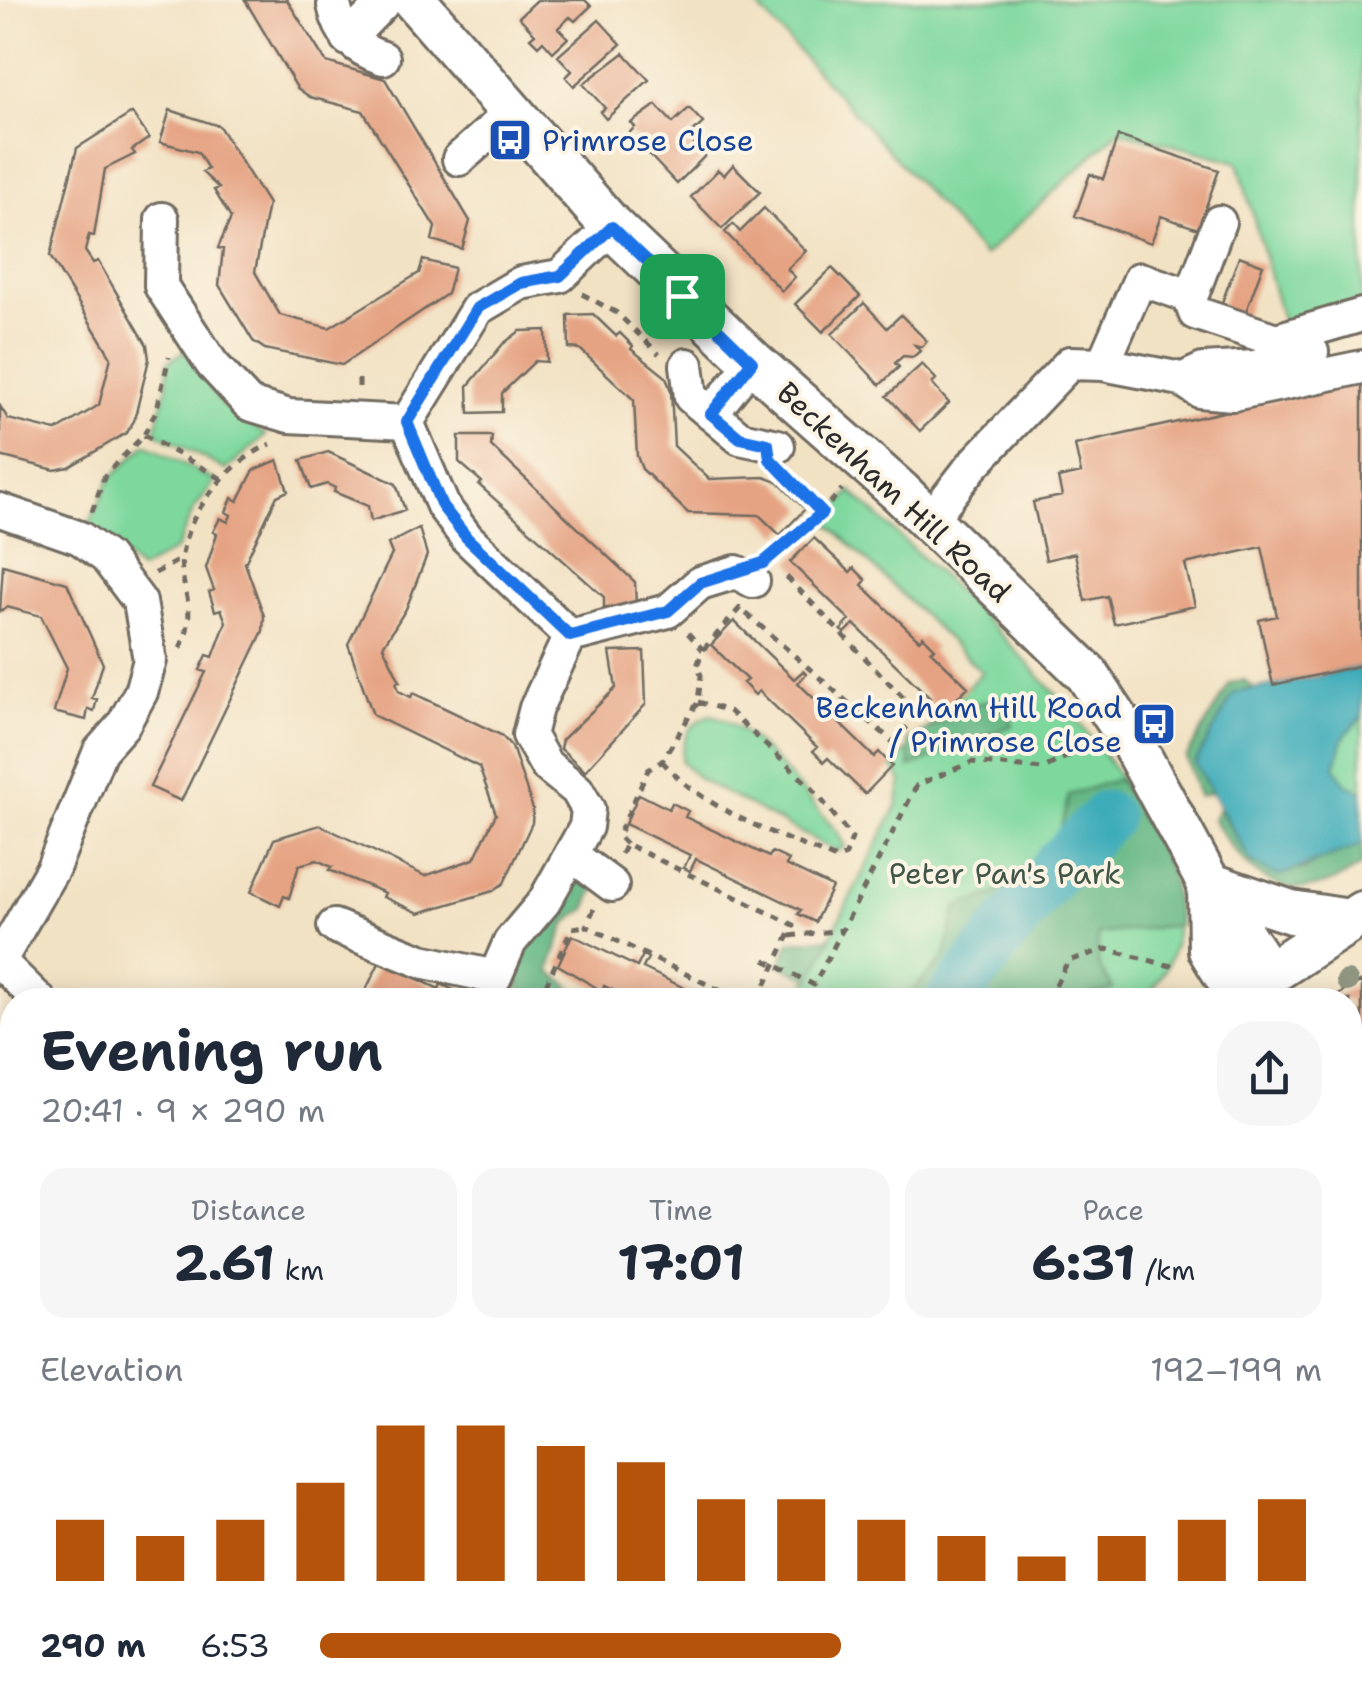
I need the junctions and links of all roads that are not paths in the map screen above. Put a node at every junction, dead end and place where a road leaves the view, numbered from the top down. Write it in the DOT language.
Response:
graph roads {
  1 [pos="386,0"];
  2 [pos="414,0"];
  3 [pos="334,5"];
  4 [pos="348,40"];
  5 [pos="383,58"];
  6 [pos="512,112"];
  7 [pos="458,157"];
  8 [pos="162,219"];
  9 [pos="1219,222"];
  10 [pos="612,227"];
  11 [pos="1188,294"];
  12 [pos="1362,315"];
  13 [pos="1362,338"];
  14 [pos="752,362"];
  15 [pos="1103,364"];
  16 [pos="1362,367"];
  17 [pos="688,374"];
  18 [pos="1181,379"];
  19 [pos="711,414"];
  20 [pos="407,422"];
  21 [pos="773,445"];
  22 [pos="0,510"];
  23 [pos="930,520"];
  24 [pos="750,588"];
  25 [pos="570,636"];
  26 [pos="573,856"];
  27 [pos="610,884"];
  28 [pos="1209,884"];
  29 [pos="1356,917"];
  30 [pos="334,926"];
  31 [pos="0,961"];
  32 [pos="27,988"];
  33 [pos="494,988"];
  34 [pos="1244,988"];
  35 [pos="1247,988"];
  1 -- 4 [label="street"];
  2 -- 6 [label="main road, Beckenham Hill Road"];
  3 -- 4 [label="street"];
  4 -- 5 [label="street"];
  6 -- 7 [label="street"];
  6 -- 10 [label="main road, Beckenham Hill Road"];
  8 -- 20 [label="street"];
  9 -- 11 [label="street"];
  10 -- 14 [label="main road, Beckenham Hill Road"];
  10 -- 20 [label="street"];
  11 -- 12 [label="street"];
  11 -- 15 [label="street"];
  13 -- 18 [label="street"];
  14 -- 19 [label="street"];
  14 -- 23 [label="main road, Beckenham Hill Road"];
  15 -- 18 [label="street"];
  15 -- 23 [label="street"];
  16 -- 18 [label="street"];
  17 -- 19 [label="street"];
  19 -- 21 [label="street"];
  20 -- 25 [label="street"];
  22 -- 31 [label="street"];
  23 -- 28 [label="main road, Beckenham Hill Road"];
  24 -- 25 [label="street"];
  25 -- 26 [label="street"];
  26 -- 27 [label="street"];
  26 -- 33 [label="street"];
  28 -- 29 [label="main road"];
  28 -- 34 [label="main road, Beckenham Hill Road"];
  29 -- 35 [label="main road"];
  30 -- 33 [label="street"];
  31 -- 32 [label="street"];
}
